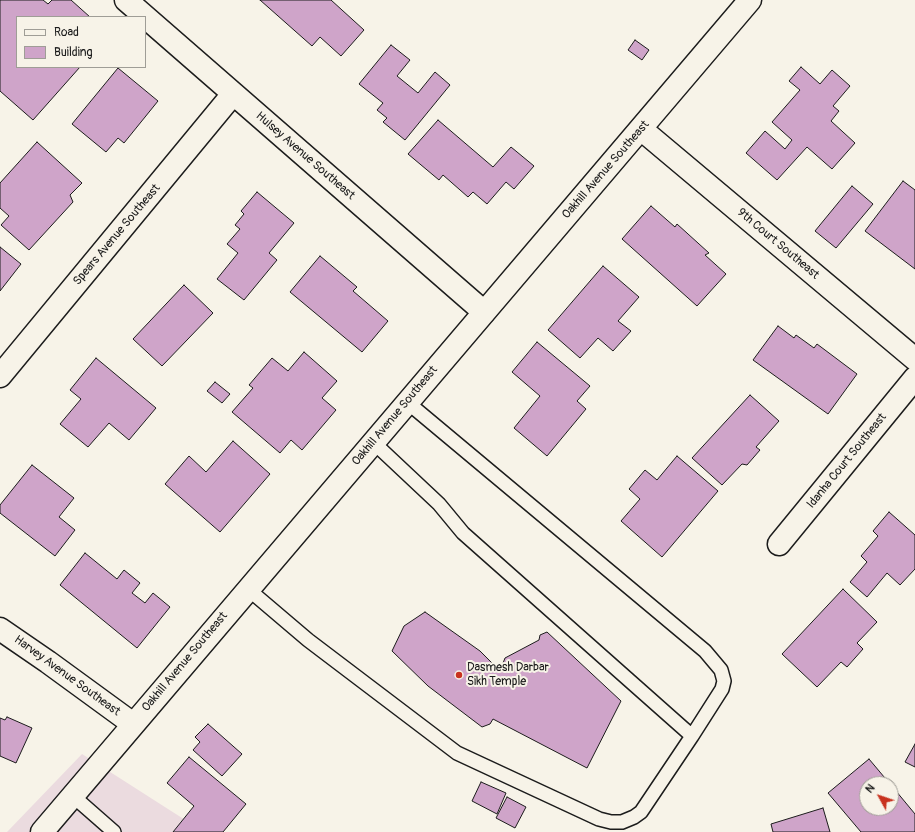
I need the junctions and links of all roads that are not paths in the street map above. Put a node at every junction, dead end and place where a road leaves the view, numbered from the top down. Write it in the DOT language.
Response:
graph roads {
  1 [pos="126,0"];
  2 [pos="750,0"];
  3 [pos="144,16"];
  4 [pos="146,18"];
  5 [pos="233,94"];
  6 [pos="641,129"];
  7 [pos="484,312"];
  8 [pos="915,359"];
  9 [pos="0,376"];
  10 [pos="915,378"];
  11 [pos="408,402"];
  12 [pos="373,442"];
  13 [pos="779,544"];
  14 [pos="248,589"];
  15 [pos="0,629"];
  16 [pos="133,724"];
  17 [pos="692,736"];
  18 [pos="73,796"];
  19 [pos="42,832"];
  20 [pos="114,832"];
  1 -- 3 [label="street, Hulsey Avenue Southeast"];
  2 -- 6 [label="street, Oakhill Avenue Southeast"];
  4 -- 5 [label="street, Hulsey Avenue Southeast"];
  5 -- 7 [label="street, Hulsey Avenue Southeast"];
  5 -- 9 [label="street, Spears Avenue Southeast"];
  6 -- 7 [label="street, Oakhill Avenue Southeast"];
  6 -- 8 [label="street, 9th Court Southeast"];
  7 -- 11 [label="street, Oakhill Avenue Southeast"];
  10 -- 13 [label="street, Idanha Court Southeast"];
  11 -- 12 [label="street, Oakhill Avenue Southeast"];
  11 -- 17 [label="lane"];
  12 -- 14 [label="street, Oakhill Avenue Southeast"];
  12 -- 17 [label="lane"];
  14 -- 16 [label="street, Oakhill Avenue Southeast"];
  14 -- 17 [label="lane"];
  15 -- 16 [label="street, Harvey Avenue Southeast"];
  16 -- 18 [label="street, Oakhill Avenue Southeast"];
  18 -- 19 [label="street, Oakhill Avenue Southeast"];
  18 -- 20 [label="lane"];
}
